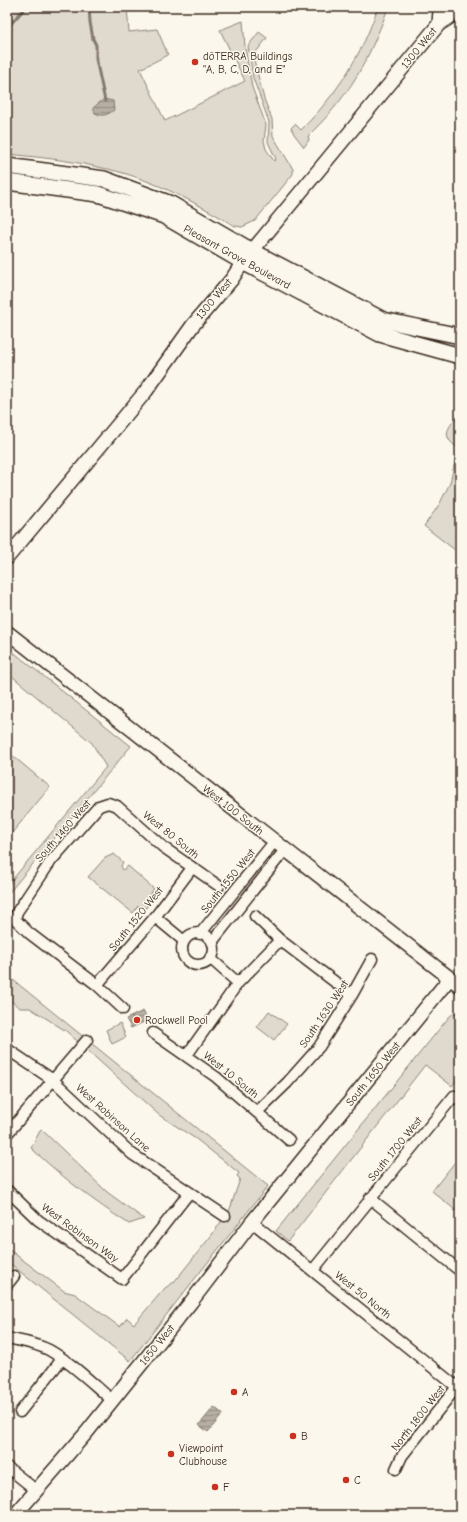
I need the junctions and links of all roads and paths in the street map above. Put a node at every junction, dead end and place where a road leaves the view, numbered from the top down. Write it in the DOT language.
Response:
graph roads {
  1 [pos="443,7"];
  2 [pos="460,7"];
  3 [pos="439,24"];
  4 [pos="7,166"];
  5 [pos="7,182"];
  6 [pos="248,256"];
  7 [pos="460,336"];
  8 [pos="460,356"];
  9 [pos="7,558"];
  10 [pos="7,632"];
  11 [pos="108,803"];
  12 [pos="274,842"];
  13 [pos="284,851"];
  14 [pos="192,868"];
  15 [pos="219,886"];
  16 [pos="255,916"];
  17 [pos="155,917"];
  18 [pos="200,934"];
  19 [pos="280,940"];
  20 [pos="184,941"];
  21 [pos="212,942"];
  22 [pos="210,958"];
  23 [pos="372,959"];
  24 [pos="455,982"];
  25 [pos="238,983"];
  26 [pos="97,985"];
  27 [pos="352,995"];
  28 [pos="123,1009"];
  29 [pos="153,1033"];
  30 [pos="87,1040"];
  31 [pos="7,1049"];
  32 [pos="187,1056"];
  33 [pos="54,1080"];
  34 [pos="457,1098"];
  35 [pos="257,1112"];
  36 [pos="7,1134"];
  37 [pos="289,1140"];
  38 [pos="295,1170"];
  39 [pos="7,1190"];
  40 [pos="189,1193"];
  41 [pos="370,1198"];
  42 [pos="225,1216"];
  43 [pos="252,1222"];
  44 [pos="313,1270"];
  45 [pos="460,1271"];
  46 [pos="14,1276"];
  47 [pos="7,1285"];
  48 [pos="7,1338"];
  49 [pos="62,1359"];
  50 [pos="459,1385"];
  51 [pos="112,1400"];
  52 [pos="20,1412"];
  53 [pos="7,1467"];
  54 [pos="396,1469"];
  55 [pos="36,1491"];
  56 [pos="15,1515"];
  1 -- 3 [label="street"];
  2 -- 3 [label="street"];
  3 -- 6 [label="street, 1300 West"];
  4 -- 6 [label="main road, Pleasant Grove Boulevard"];
  5 -- 6 [label="main road, Pleasant Grove Boulevard"];
  6 -- 7 [label="main road, Pleasant Grove Boulevard"];
  6 -- 8 [label="main road, Pleasant Grove Boulevard"];
  6 -- 9 [label="street, 1300 West"];
  10 -- 12 [label="street, West 100 South"];
  11 -- 14 [label="street, West 80 South"];
  11 -- 26 [label="street, South 1460 West"];
  12 -- 13 [label="street, West 100 South"];
  12 -- 18 [label="street, South 1550 West"];
  13 -- 21 [label="street"];
  13 -- 24 [label="street, West 100 South"];
  14 -- 15 [label="street, West 80 South"];
  14 -- 17 [label="street, South 1520 West"];
  16 -- 19 [label="street"];
  17 -- 20 [label="street"];
  17 -- 26 [label="street, South 1520 West"];
  18 -- 20 [label="street"];
  18 -- 21 [label="street"];
  19 -- 25 [label="street"];
  19 -- 27 [label="street"];
  20 -- 22 [label="street"];
  21 -- 22 [label="street"];
  22 -- 25 [label="street"];
  23 -- 27 [label="street, South 1630 West"];
  24 -- 38 [label="street, South 1650 West"];
  25 -- 32 [label="street"];
  26 -- 28 [label="street"];
  27 -- 35 [label="street, South 1630 West"];
  29 -- 32 [label="street, West 10 South"];
  30 -- 33 [label="street"];
  31 -- 33 [label="street, West Robinson Lane"];
  32 -- 35 [label="street, West 10 South"];
  33 -- 36 [label="street"];
  33 -- 40 [label="street, West Robinson Lane"];
  34 -- 41 [label="street, South 1700 West"];
  35 -- 37 [label="street, West 10 South"];
  38 -- 43 [label="street, 1650 West"];
  39 -- 40 [label="street, West Robinson Way"];
  40 -- 42 [label="street, West Robinson Lane"];
  41 -- 44 [label="street, South 1700 West"];
  41 -- 45 [label="street"];
  43 -- 44 [label="street, West 50 North"];
  43 -- 51 [label="street, 1650 West"];
  44 -- 50 [label="street, West 50 North"];
  46 -- 47 [label="street"];
  48 -- 49 [label="street"];
  49 -- 51 [label="street"];
  49 -- 52 [label="street"];
  50 -- 54 [label="street, North 1800 West"];
  51 -- 55 [label="street, 1650 West"];
  53 -- 55 [label="street"];
  55 -- 56 [label="street, 1650 West"];
}
